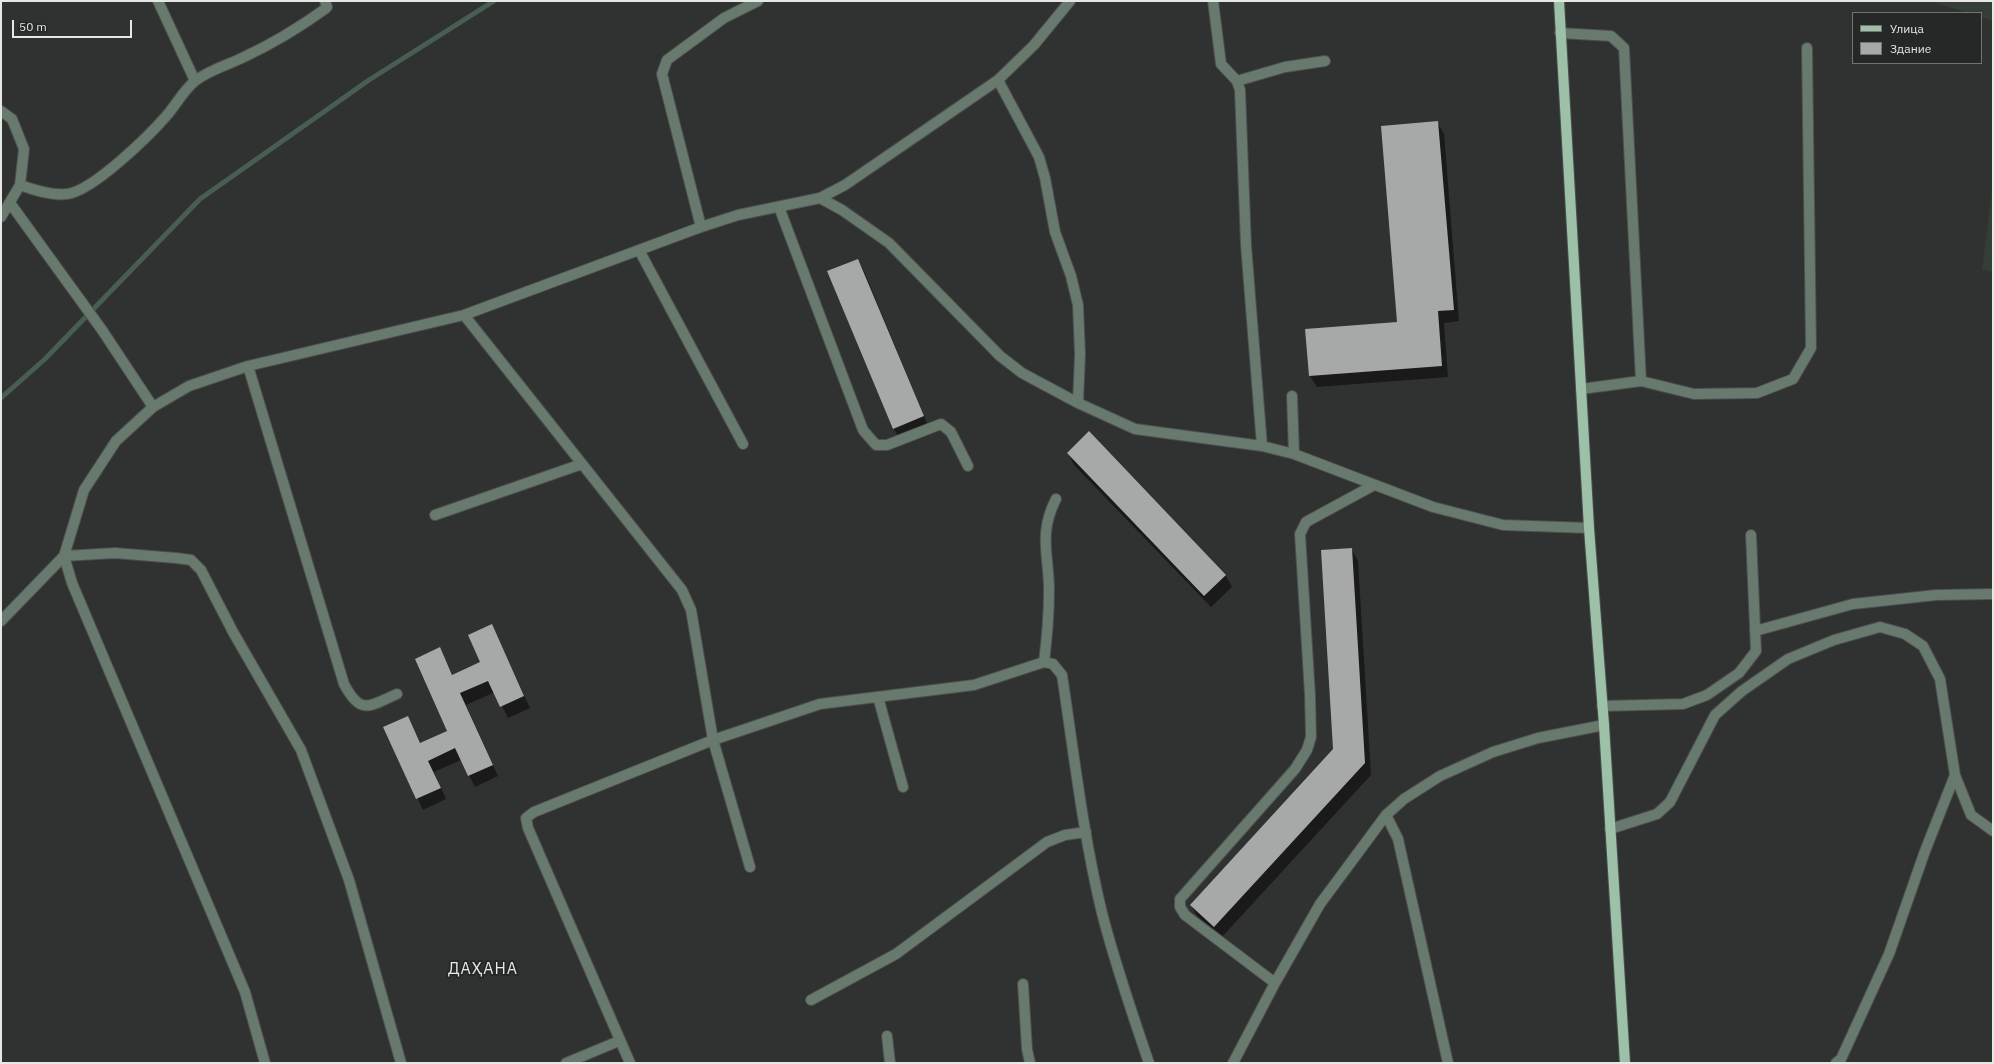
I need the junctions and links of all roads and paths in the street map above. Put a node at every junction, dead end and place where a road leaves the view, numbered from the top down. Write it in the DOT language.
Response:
graph roads {
  1 [pos="158,1"];
  2 [pos="325,1"];
  3 [pos="758,1"];
  4 [pos="1070,1"];
  5 [pos="1213,1"];
  6 [pos="1559,1"];
  7 [pos="1560,33"];
  8 [pos="1807,48"];
  9 [pos="1325,61"];
  10 [pos="998,80"];
  11 [pos="195,81"];
  12 [pos="1237,82"];
  13 [pos="1,110"];
  14 [pos="20,186"];
  15 [pos="820,198"];
  16 [pos="10,203"];
  17 [pos="779,206"];
  18 [pos="1,217"];
  19 [pos="701,227"];
  20 [pos="639,250"];
  21 [pos="464,315"];
  22 [pos="248,366"];
  23 [pos="1641,381"];
  24 [pos="1581,389"];
  25 [pos="1292,396"];
  26 [pos="1078,403"];
  27 [pos="153,407"];
  28 [pos="743,444"];
  29 [pos="1262,446"];
  30 [pos="1294,454"];
  31 [pos="582,464"];
  32 [pos="968,466"];
  33 [pos="1374,485"];
  34 [pos="1056,499"];
  35 [pos="435,515"];
  36 [pos="1589,528"];
  37 [pos="1751,535"];
  38 [pos="64,556"];
  39 [pos="1993,594"];
  40 [pos="1,620"];
  41 [pos="1755,630"];
  42 [pos="1044,662"];
  43 [pos="398,694"];
  44 [pos="878,698"];
  45 [pos="1602,706"];
  46 [pos="1604,725"];
  47 [pos="713,740"];
  48 [pos="1955,775"];
  49 [pos="903,787"];
  50 [pos="1386,815"];
  51 [pos="1610,829"];
  52 [pos="1086,832"];
  53 [pos="1993,832"];
  54 [pos="750,867"];
  55 [pos="1275,983"];
  56 [pos="1023,984"];
  57 [pos="810,1000"];
  58 [pos="887,1036"];
  59 [pos="619,1041"];
  60 [pos="1840,1062"];
  61 [pos="265,1063"];
  62 [pos="401,1063"];
  63 [pos="566,1063"];
  64 [pos="630,1063"];
  65 [pos="890,1063"];
  66 [pos="1030,1063"];
  67 [pos="1149,1063"];
  68 [pos="1233,1063"];
  69 [pos="1448,1063"];
  70 [pos="1625,1063"];
  1 -- 11 [label="street"];
  2 -- 11 [label="street"];
  3 -- 19 [label="street"];
  4 -- 10 [label="street"];
  5 -- 12 [label="street"];
  6 -- 7 [label="main road"];
  7 -- 23 [label="street"];
  7 -- 24 [label="main road"];
  8 -- 23 [label="street"];
  9 -- 12 [label="street"];
  10 -- 15 [label="street"];
  10 -- 26 [label="street"];
  11 -- 14 [label="street"];
  12 -- 29 [label="street"];
  13 -- 14 [label="street"];
  14 -- 16 [label="street"];
  15 -- 17 [label="street"];
  15 -- 26 [label="street"];
  16 -- 18 [label="street"];
  16 -- 27 [label="street"];
  17 -- 19 [label="street"];
  17 -- 32 [label="street"];
  19 -- 20 [label="street"];
  20 -- 21 [label="street"];
  20 -- 28 [label="street"];
  21 -- 22 [label="street"];
  21 -- 31 [label="street"];
  22 -- 27 [label="street"];
  22 -- 43 [label="street"];
  23 -- 24 [label="street"];
  24 -- 36 [label="main road"];
  25 -- 30 [label="street"];
  26 -- 29 [label="street"];
  27 -- 38 [label="street"];
  29 -- 30 [label="street"];
  30 -- 33 [label="street"];
  31 -- 35 [label="street"];
  31 -- 47 [label="street"];
  33 -- 36 [label="street"];
  33 -- 55 [label="street"];
  34 -- 42 [label="street"];
  36 -- 45 [label="main road"];
  37 -- 41 [label="street"];
  38 -- 40 [label="street"];
  38 -- 61 [label="street"];
  38 -- 62 [label="street"];
  39 -- 41 [label="street"];
  41 -- 45 [label="street"];
  42 -- 44 [label="street"];
  42 -- 52 [label="street"];
  44 -- 47 [label="street"];
  44 -- 49 [label="street"];
  45 -- 46 [label="main road"];
  46 -- 50 [label="street"];
  46 -- 51 [label="main road"];
  47 -- 54 [label="street"];
  47 -- 59 [label="street"];
  48 -- 51 [label="street"];
  48 -- 53 [label="street"];
  48 -- 60 [label="street"];
  50 -- 55 [label="street"];
  50 -- 69 [label="street"];
  51 -- 70 [label="main road"];
  52 -- 57 [label="street"];
  52 -- 67 [label="street"];
  55 -- 68 [label="street"];
  56 -- 66 [label="street"];
  58 -- 65 [label="street"];
  59 -- 63 [label="street"];
  59 -- 64 [label="street"];
}
